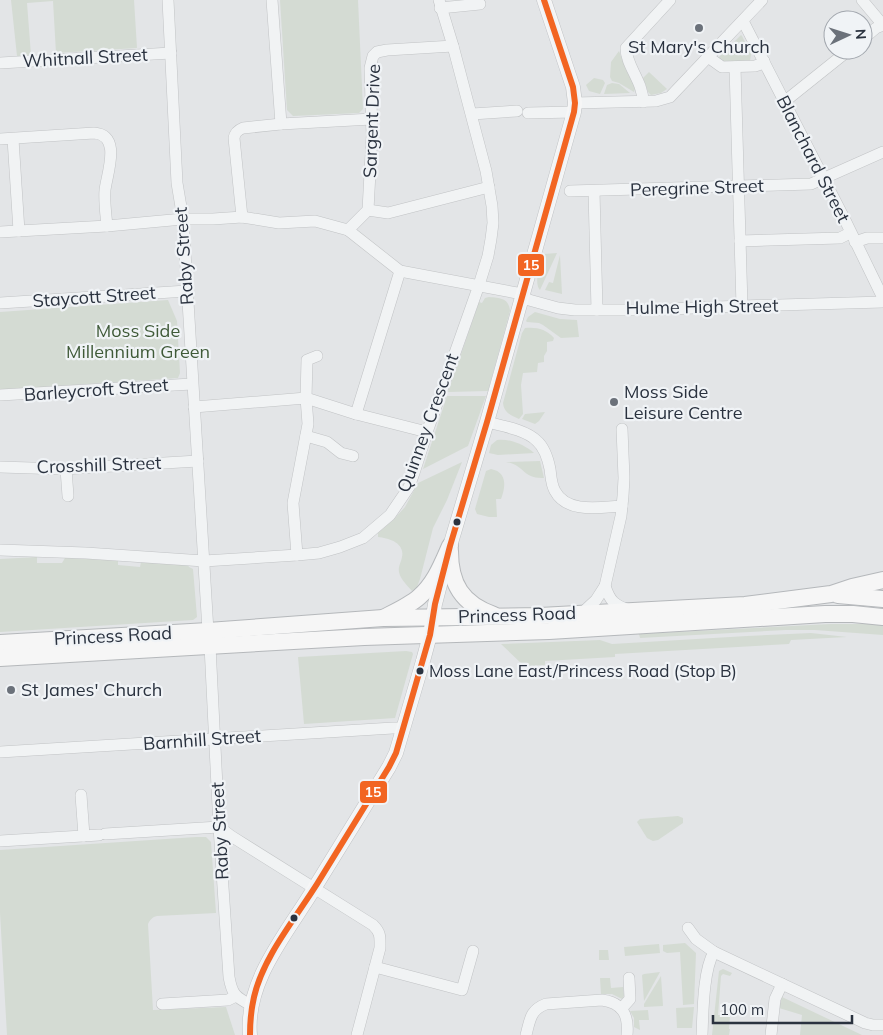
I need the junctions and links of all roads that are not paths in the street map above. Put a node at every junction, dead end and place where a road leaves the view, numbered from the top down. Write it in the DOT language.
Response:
graph roads {
  1 [pos="168,0"];
  2 [pos="272,0"];
  3 [pos="544,0"];
  4 [pos="670,0"];
  5 [pos="762,0"];
  6 [pos="862,0"];
  7 [pos="439,4"];
  8 [pos="480,4"];
  9 [pos="743,21"];
  10 [pos="883,25"];
  11 [pos="454,46"];
  12 [pos="171,53"];
  13 [pos="708,57"];
  14 [pos="836,60"];
  15 [pos="764,61"];
  16 [pos="0,63"];
  17 [pos="735,67"];
  18 [pos="643,102"];
  19 [pos="784,102"];
  20 [pos="575,107"];
  21 [pos="472,114"];
  22 [pos="372,119"];
  23 [pos="281,124"];
  24 [pos="0,139"];
  25 [pos="14,139"];
  26 [pos="883,152"];
  27 [pos="823,179"];
  28 [pos="739,186"];
  29 [pos="489,187"];
  30 [pos="594,190"];
  31 [pos="570,191"];
  32 [pos="368,210"];
  33 [pos="242,217"];
  34 [pos="183,219"];
  35 [pos="106,226"];
  36 [pos="348,230"];
  37 [pos="19,231"];
  38 [pos="0,232"];
  39 [pos="853,237"];
  40 [pos="883,238"];
  41 [pos="740,241"];
  42 [pos="400,271"];
  43 [pos="479,285"];
  44 [pos="187,291"];
  45 [pos="523,296"];
  46 [pos="883,298"];
  47 [pos="883,302"];
  48 [pos="0,303"];
  49 [pos="742,306"];
  50 [pos="597,310"];
  51 [pos="317,356"];
  52 [pos="192,384"];
  53 [pos="0,396"];
  54 [pos="306,398"];
  55 [pos="194,407"];
  56 [pos="356,414"];
  57 [pos="488,422"];
  58 [pos="622,429"];
  59 [pos="427,432"];
  60 [pos="306,436"];
  61 [pos="341,452"];
  62 [pos="353,456"];
  63 [pos="198,461"];
  64 [pos="339,464"];
  65 [pos="0,467"];
  66 [pos="66,469"];
  67 [pos="68,496"];
  68 [pos="622,506"];
  69 [pos="450,546"];
  70 [pos="0,550"];
  71 [pos="297,555"];
  72 [pos="204,561"];
  73 [pos="883,580"];
  74 [pos="605,586"];
  75 [pos="831,594"];
  76 [pos="883,599"];
  77 [pos="631,611"];
  78 [pos="582,613"];
  79 [pos="433,617"];
  80 [pos="499,617"];
  81 [pos="883,617"];
  82 [pos="384,618"];
  83 [pos="430,635"];
  84 [pos="209,639"];
  85 [pos="0,643"];
  86 [pos="0,658"];
  87 [pos="404,730"];
  88 [pos="215,739"];
  89 [pos="0,752"];
  90 [pos="81,796"];
  91 [pos="219,827"];
  92 [pos="84,836"];
  93 [pos="0,841"];
  94 [pos="314,889"];
  95 [pos="688,928"];
  96 [pos="473,952"];
  97 [pos="714,952"];
  98 [pos="375,967"];
  99 [pos="629,978"];
  100 [pos="782,984"];
  101 [pos="236,996"];
  102 [pos="162,1004"];
  103 [pos="251,1005"];
  104 [pos="622,1008"];
  105 [pos="883,1025"];
  106 [pos="250,1035"];
  107 [pos="357,1035"];
  108 [pos="526,1035"];
  109 [pos="627,1035"];
  110 [pos="702,1035"];
  111 [pos="770,1035"];
  1 -- 12 [label="street, Raby Street"];
  2 -- 23 [label="street"];
  3 -- 20 [label="main road"];
  4 -- 18 [label="street"];
  5 -- 9 [label="street"];
  6 -- 10 [label="street"];
  7 -- 8 [label="street"];
  7 -- 11 [label="street, Quinney Crescent"];
  9 -- 13 [label="street"];
  9 -- 15 [label="street, Blanchard Street"];
  11 -- 21 [label="street, Quinney Crescent"];
  11 -- 22 [label="street, Sargent Drive"];
  12 -- 16 [label="street, Whitnall Street"];
  12 -- 34 [label="street, Raby Street"];
  13 -- 17 [label="street"];
  13 -- 18 [label="street"];
  14 -- 19 [label="street"];
  15 -- 17 [label="street"];
  15 -- 19 [label="street, Blanchard Street"];
  17 -- 28 [label="street"];
  18 -- 20 [label="street"];
  19 -- 27 [label="street, Blanchard Street"];
  20 -- 21 [label="street"];
  20 -- 45 [label="main road"];
  21 -- 29 [label="street, Quinney Crescent"];
  22 -- 23 [label="street"];
  22 -- 32 [label="street, Sargent Drive"];
  23 -- 33 [label="street"];
  24 -- 25 [label="street"];
  25 -- 35 [label="street"];
  25 -- 37 [label="street"];
  26 -- 27 [label="street, Peregrine Street"];
  27 -- 28 [label="street, Peregrine Street"];
  27 -- 39 [label="street, Blanchard Street"];
  28 -- 30 [label="street, Peregrine Street"];
  28 -- 41 [label="street"];
  29 -- 32 [label="street"];
  29 -- 43 [label="street, Quinney Crescent"];
  30 -- 31 [label="street, Peregrine Street"];
  30 -- 50 [label="street"];
  32 -- 36 [label="street"];
  33 -- 34 [label="street"];
  33 -- 36 [label="street"];
  34 -- 35 [label="street"];
  34 -- 44 [label="street, Raby Street"];
  35 -- 37 [label="street"];
  36 -- 42 [label="street"];
  37 -- 38 [label="street"];
  39 -- 40 [label="street"];
  39 -- 41 [label="street"];
  39 -- 46 [label="street, Blanchard Street"];
  41 -- 49 [label="street"];
  42 -- 43 [label="street, Hulme High Street"];
  42 -- 56 [label="street"];
  43 -- 45 [label="street, Hulme High Street"];
  43 -- 59 [label="street, Quinney Crescent"];
  44 -- 48 [label="street, Staycott Street"];
  44 -- 52 [label="street, Raby Street"];
  45 -- 50 [label="street, Hulme High Street"];
  45 -- 57 [label="main road"];
  47 -- 49 [label="street, Hulme High Street"];
  49 -- 50 [label="street, Hulme High Street"];
  51 -- 54 [label="street"];
  52 -- 53 [label="street, Barleycroft Street"];
  52 -- 55 [label="street, Raby Street"];
  54 -- 55 [label="street"];
  54 -- 56 [label="street"];
  54 -- 60 [label="street"];
  55 -- 63 [label="street, Raby Street"];
  56 -- 59 [label="street"];
  57 -- 68 [label="street"];
  57 -- 69 [label="main road"];
  58 -- 68 [label="street"];
  59 -- 71 [label="street, Quinney Crescent"];
  60 -- 61 [label="street"];
  60 -- 71 [label="street"];
  61 -- 62 [label="street"];
  61 -- 64 [label="street"];
  63 -- 66 [label="street, Crosshill Street"];
  63 -- 72 [label="street, Raby Street"];
  65 -- 66 [label="street, Crosshill Street"];
  66 -- 67 [label="street"];
  68 -- 74 [label="street"];
  69 -- 79 [label="main road"];
  69 -- 80 [label="highway"];
  69 -- 82 [label="highway"];
  70 -- 72 [label="street, Quinney Crescent"];
  71 -- 72 [label="street, Quinney Crescent"];
  72 -- 84 [label="street, Raby Street"];
  73 -- 75 [label="highway, Princess Road"];
  74 -- 77 [label="street"];
  74 -- 78 [label="street"];
  75 -- 76 [label="highway"];
  75 -- 77 [label="highway, Princess Road"];
  77 -- 78 [label="highway, Princess Road"];
  78 -- 80 [label="highway, Princess Road"];
  79 -- 80 [label="highway, Princess Road"];
  79 -- 82 [label="highway, Princess Road"];
  79 -- 83 [label="main road"];
  81 -- 83 [label="highway, Princess Road"];
  82 -- 84 [label="highway, Princess Road"];
  83 -- 84 [label="highway, Princess Road"];
  83 -- 87 [label="main road"];
  84 -- 85 [label="highway, Princess Road"];
  84 -- 86 [label="highway, Princess Road"];
  84 -- 88 [label="street, Raby Street"];
  87 -- 88 [label="street, Barnhill Street"];
  87 -- 94 [label="main road"];
  88 -- 89 [label="street, Barnhill Street"];
  88 -- 91 [label="street, Raby Street"];
  90 -- 92 [label="street"];
  91 -- 92 [label="street"];
  91 -- 94 [label="street"];
  91 -- 101 [label="street, Raby Street"];
  92 -- 93 [label="street"];
  94 -- 98 [label="street"];
  94 -- 103 [label="main road"];
  95 -- 97 [label="street"];
  96 -- 98 [label="street"];
  97 -- 100 [label="street"];
  97 -- 110 [label="street"];
  98 -- 107 [label="street"];
  99 -- 104 [label="street"];
  100 -- 105 [label="street"];
  100 -- 111 [label="street"];
  101 -- 102 [label="street"];
  101 -- 103 [label="street"];
  103 -- 106 [label="main road"];
  104 -- 108 [label="street"];
  104 -- 109 [label="street"];
}
